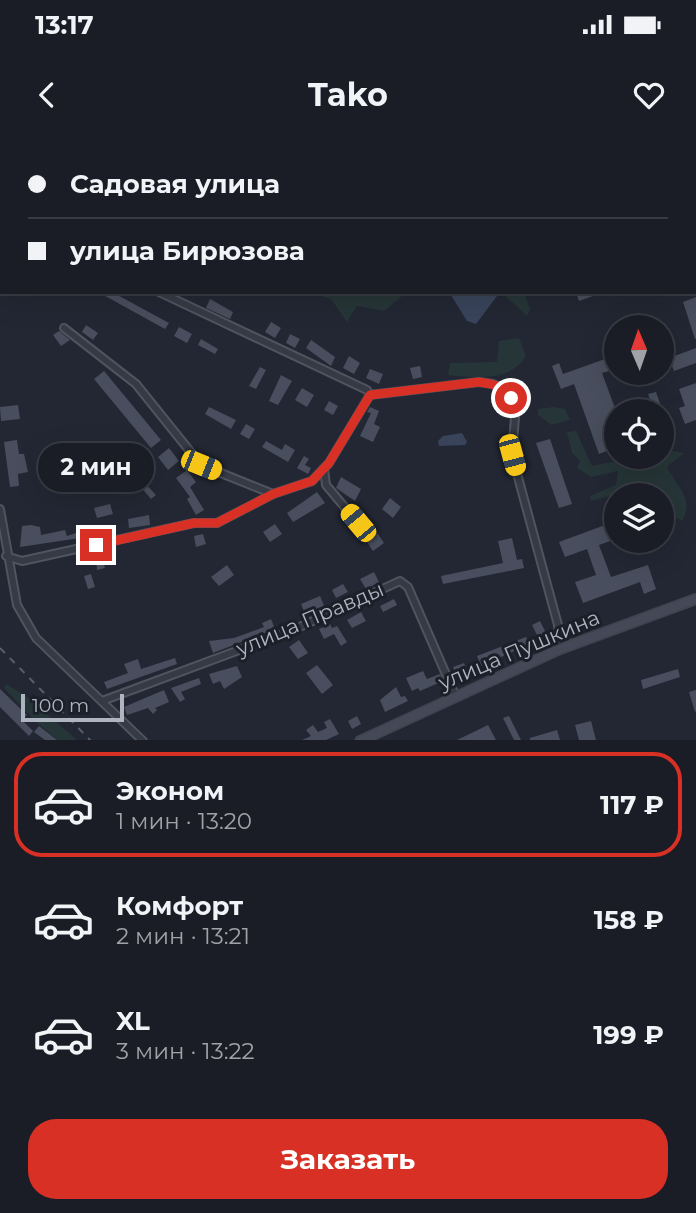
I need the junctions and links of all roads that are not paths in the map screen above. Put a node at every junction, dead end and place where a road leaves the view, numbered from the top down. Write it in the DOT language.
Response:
graph roads {
  1 [pos="163,294"];
  2 [pos="64,328"];
  3 [pos="370,395"];
  4 [pos="324,469"];
  5 [pos="273,494"];
  6 [pos="0,509"];
  7 [pos="358,523"];
  8 [pos="6,556"];
  9 [pos="696,599"];
  10 [pos="560,649"];
  11 [pos="455,695"];
  12 [pos="102,701"];
  13 [pos="143,740"];
  14 [pos="360,740"];
  1 -- 3 [label="street"];
  2 -- 5 [label="street"];
  3 -- 4 [label="street"];
  3 -- 10 [label="street"];
  4 -- 5 [label="street"];
  4 -- 7 [label="street"];
  5 -- 8 [label="street"];
  6 -- 8 [label="street"];
  8 -- 12 [label="street"];
  9 -- 10 [label="main road, улица Пушкина"];
  10 -- 11 [label="main road, улица Пушкина"];
  11 -- 12 [label="street, улица Правды"];
  11 -- 14 [label="main road, улица Пушкина"];
  12 -- 13 [label="street"];
}
